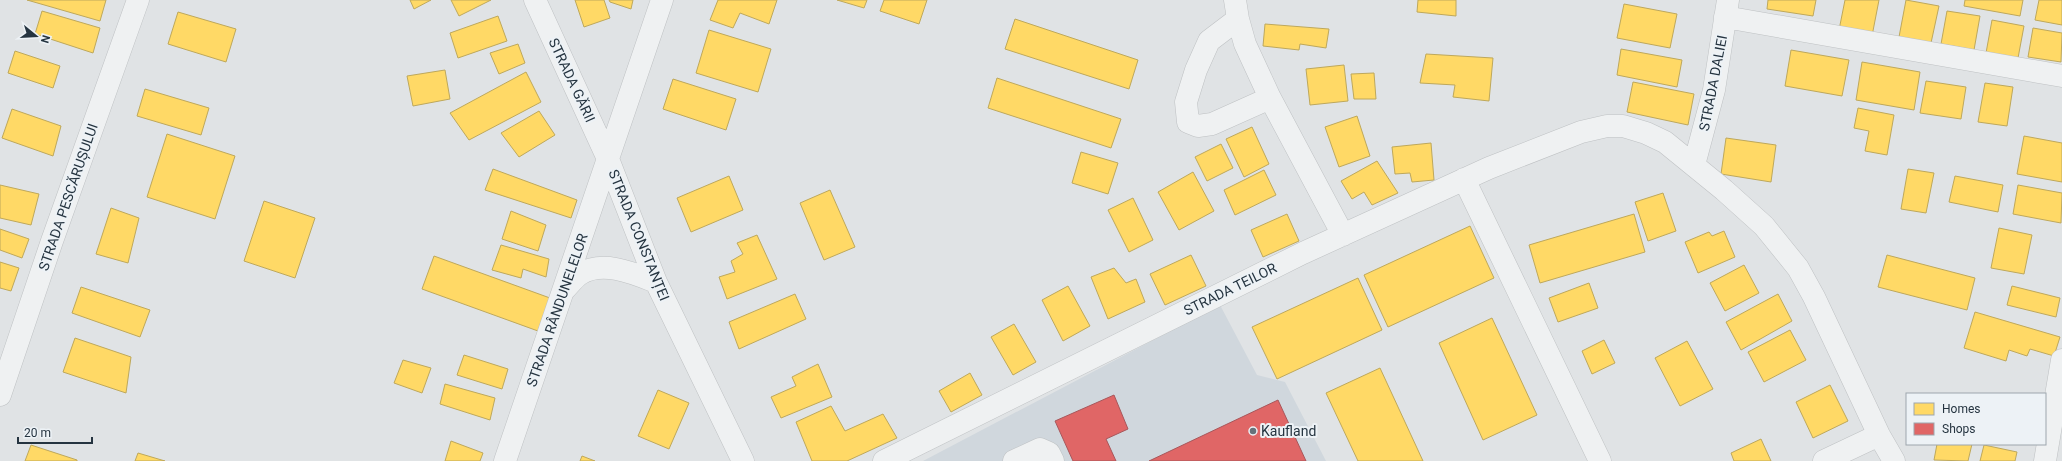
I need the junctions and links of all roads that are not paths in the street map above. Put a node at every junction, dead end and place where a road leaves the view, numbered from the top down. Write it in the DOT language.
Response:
graph roads {
  1 [pos="138,0"];
  2 [pos="535,0"];
  3 [pos="662,0"];
  4 [pos="1236,9"];
  5 [pos="1727,9"];
  6 [pos="2062,76"];
  7 [pos="1270,98"];
  8 [pos="608,159"];
  9 [pos="1694,165"];
  10 [pos="1464,179"];
  11 [pos="1344,235"];
  12 [pos="656,282"];
  13 [pos="564,290"];
  14 [pos="2062,360"];
  15 [pos="0,395"];
  16 [pos="1879,435"];
  17 [pos="505,461"];
  18 [pos="743,461"];
  19 [pos="884,461"];
  20 [pos="1014,461"];
  21 [pos="1053,461"];
  22 [pos="1600,461"];
  23 [pos="1824,461"];
  24 [pos="1894,461"];
  25 [pos="2045,461"];
  1 -- 15 [label="street, STRADA PESCĂRUȘULUI"];
  2 -- 8 [label="street, STRADA GĂRII"];
  3 -- 8 [label="street, STRADA CONSTANȚEI"];
  4 -- 7 [label="street"];
  4 -- 7 [label="street"];
  5 -- 6 [label="street"];
  5 -- 9 [label="street, STRADA DALIEI"];
  7 -- 11 [label="street"];
  8 -- 12 [label="street, STRADA CONSTANȚEI"];
  8 -- 13 [label="street, STRADA RÂNDUNELELOR"];
  9 -- 10 [label="street, STRADA TEILOR"];
  9 -- 16 [label="street, STRADA TEILOR"];
  10 -- 11 [label="street, STRADA TEILOR"];
  10 -- 22 [label="street"];
  11 -- 19 [label="street, STRADA TEILOR"];
  12 -- 13 [label="street"];
  12 -- 18 [label="street, STRADA CONSTANȚEI"];
  13 -- 17 [label="street, STRADA RÂNDUNELELOR"];
  14 -- 25 [label="street"];
  16 -- 23 [label="street"];
  16 -- 24 [label="street, STRADA TEILOR"];
  20 -- 21 [label="street"];
}
